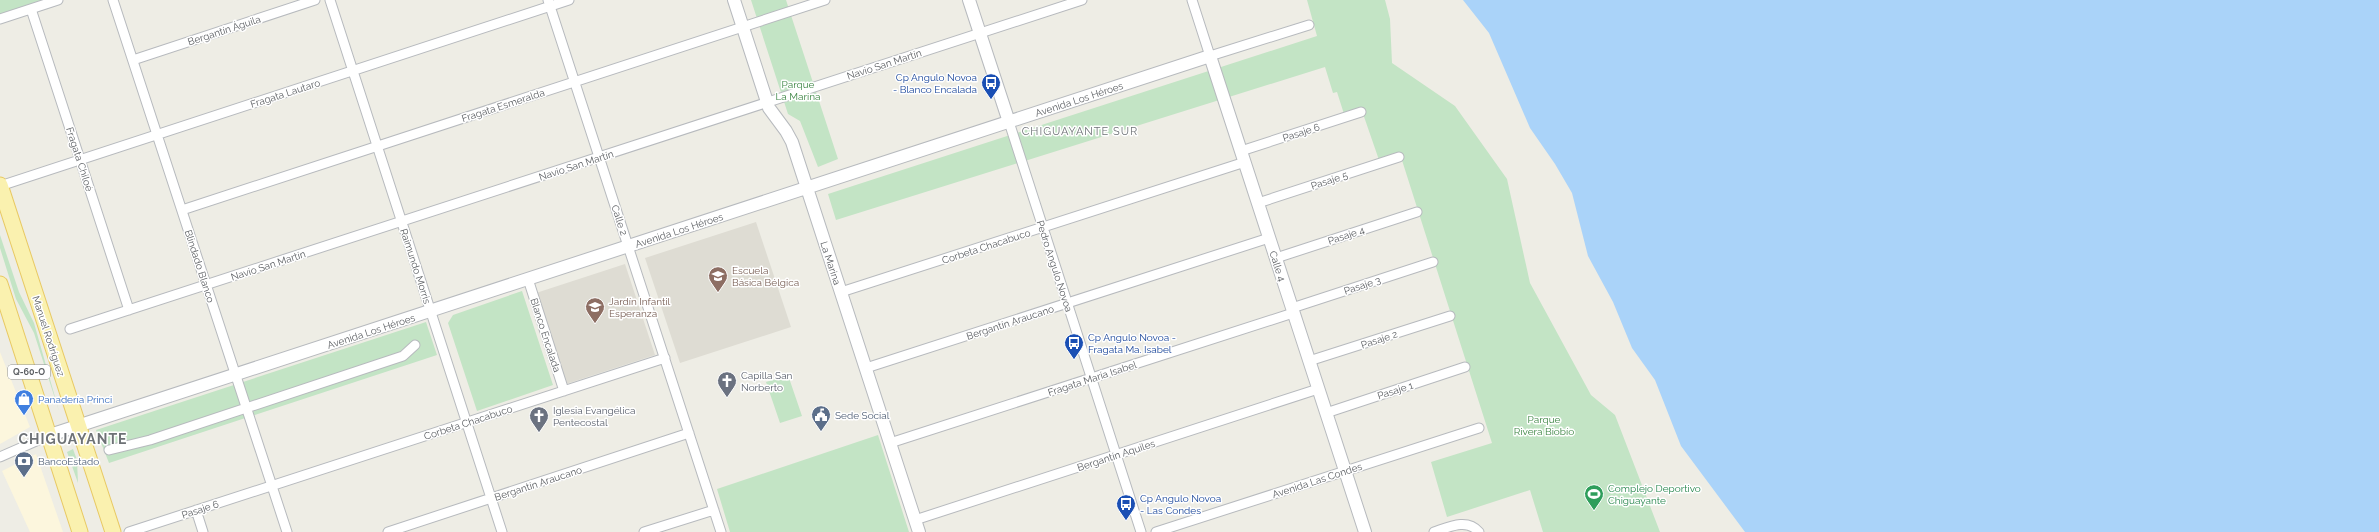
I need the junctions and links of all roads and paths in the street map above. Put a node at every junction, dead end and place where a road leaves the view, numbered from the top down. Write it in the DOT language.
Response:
graph roads {
  1 [pos="58,0"];
  2 [pos="113,0"];
  3 [pos="315,0"];
  4 [pos="330,0"];
  5 [pos="569,0"];
  6 [pos="734,0"];
  7 [pos="825,0"];
  8 [pos="969,0"];
  9 [pos="1082,0"];
  10 [pos="1192,0"];
  11 [pos="549,3"];
  12 [pos="31,9"];
  13 [pos="0,19"];
  14 [pos="1309,25"];
  15 [pos="742,27"];
  16 [pos="980,33"];
  17 [pos="1210,56"];
  18 [pos="133,60"];
  19 [pos="353,71"];
  20 [pos="575,82"];
  21 [pos="767,103"];
  22 [pos="1362,112"];
  23 [pos="1009,122"];
  24 [pos="157,134"];
  25 [pos="377,146"];
  26 [pos="599,157"];
  27 [pos="1243,157"];
  28 [pos="1399,157"];
  29 [pos="80,159"];
  30 [pos="0,186"];
  31 [pos="807,188"];
  32 [pos="1258,203"];
  33 [pos="5,209"];
  34 [pos="182,210"];
  35 [pos="1417,212"];
  36 [pos="401,222"];
  37 [pos="1042,227"];
  38 [pos="1269,238"];
  39 [pos="629,247"];
  40 [pos="1276,258"];
  41 [pos="1433,262"];
  42 [pos="528,279"];
  43 [pos="0,284"];
  44 [pos="206,285"];
  45 [pos="841,292"];
  46 [pos="1067,303"];
  47 [pos="129,310"];
  48 [pos="430,311"];
  49 [pos="1293,311"];
  50 [pos="1450,316"];
  51 [pos="70,329"];
  52 [pos="415,345"];
  53 [pos="665,358"];
  54 [pos="1309,361"];
  55 [pos="1465,367"];
  56 [pos="866,368"];
  57 [pos="236,375"];
  58 [pos="1091,378"];
  59 [pos="1318,389"];
  60 [pos="564,391"];
  61 [pos="247,409"];
  62 [pos="1326,413"];
  63 [pos="466,422"];
  64 [pos="78,426"];
  65 [pos="1479,428"];
  66 [pos="689,433"];
  67 [pos="50,435"];
  68 [pos="890,443"];
  69 [pos="109,450"];
  70 [pos="1116,455"];
  71 [pos="0,457"];
  72 [pos="1344,471"];
  73 [pos="272,485"];
  74 [pos="491,498"];
  75 [pos="196,510"];
  76 [pos="714,510"];
  77 [pos="915,520"];
  78 [pos="80,532"];
  79 [pos="113,532"];
  80 [pos="129,532"];
  81 [pos="203,532"];
  82 [pos="287,532"];
  83 [pos="388,532"];
  84 [pos="502,532"];
  85 [pos="644,532"];
  86 [pos="721,532"];
  87 [pos="919,532"];
  88 [pos="1141,532"];
  89 [pos="1156,532"];
  90 [pos="1365,532"];
  91 [pos="1434,532"];
  92 [pos="1480,532"];
  1 -- 12 [label="street"];
  2 -- 18 [label="street, Blindado Blanco"];
  3 -- 18 [label="street, Bergantín Águila"];
  4 -- 19 [label="street, Raimundo Morris"];
  5 -- 11 [label="street, Fragata Lautaro"];
  6 -- 15 [label="street, La Marina"];
  7 -- 15 [label="street, Fragata Esmeralda"];
  8 -- 16 [label="street, Pedro Angulo Novoa"];
  9 -- 16 [label="street, Navío San Martín"];
  10 -- 17 [label="street, Calle 4"];
  11 -- 19 [label="street, Fragata Lautaro"];
  11 -- 20 [label="street, Calle 2"];
  12 -- 13 [label="street"];
  12 -- 29 [label="street, Fragata Chiloé"];
  14 -- 17 [label="street, Avenida Los Héroes"];
  15 -- 20 [label="street, Fragata Esmeralda"];
  15 -- 21 [label="street, La Marina"];
  16 -- 21 [label="street, Navío San Martín"];
  16 -- 23 [label="street, Pedro Angulo Novoa"];
  17 -- 23 [label="street, Avenida Los Héroes"];
  17 -- 27 [label="street, Calle 4"];
  18 -- 24 [label="street, Blindado Blanco"];
  19 -- 24 [label="street, Fragata Lautaro"];
  19 -- 25 [label="street, Raimundo Morris"];
  20 -- 25 [label="street, Fragata Esmeralda"];
  20 -- 26 [label="street, Calle 2"];
  21 -- 26 [label="street, Navío San Martín"];
  21 -- 31 [label="street, La Marina"];
  22 -- 27 [label="street, Pasaje 6"];
  23 -- 31 [label="street, Avenida Los Héroes"];
  23 -- 37 [label="street, Pedro Angulo Novoa"];
  24 -- 29 [label="street, Fragata Lautaro"];
  24 -- 34 [label="street, Blindado Blanco"];
  25 -- 34 [label="street, Fragata Esmeralda"];
  25 -- 36 [label="street, Raimundo Morris"];
  26 -- 36 [label="street, Navío San Martín"];
  26 -- 39 [label="street, Calle 2"];
  27 -- 32 [label="street, Calle 4"];
  27 -- 37 [label="street, Corbeta Chacabuco"];
  28 -- 32 [label="street, Pasaje 5"];
  29 -- 30 [label="street, Fragata Lautaro"];
  29 -- 47 [label="street, Fragata Chiloé"];
  30 -- 33 [label="main road, Manuel Rodríguez / Q-60-O"];
  31 -- 39 [label="street, Avenida Los Héroes"];
  31 -- 45 [label="street, La Marina"];
  32 -- 38 [label="street, Calle 4"];
  33 -- 64 [label="main road, Manuel Rodríguez / Q-60-O"];
  34 -- 44 [label="street, Blindado Blanco"];
  35 -- 40 [label="street, Pasaje 4"];
  36 -- 44 [label="street, Navío San Martín"];
  36 -- 48 [label="street, Raimundo Morris"];
  37 -- 45 [label="street, Corbeta Chacabuco"];
  37 -- 46 [label="street, Pedro Angulo Novoa"];
  38 -- 40 [label="street, Calle 4"];
  38 -- 46 [label="street, Bergantín Araucano"];
  39 -- 42 [label="street, Avenida Los Héroes"];
  39 -- 53 [label="street, Calle 2"];
  40 -- 49 [label="street, Calle 4"];
  41 -- 49 [label="street, Pasaje 3"];
  42 -- 48 [label="street, Avenida Los Héroes"];
  42 -- 60 [label="street, Blanco Encalada"];
  43 -- 67 [label="main road, Q-60-O"];
  44 -- 47 [label="street, Navío San Martín"];
  44 -- 57 [label="street, Blindado Blanco"];
  45 -- 56 [label="street, La Marina"];
  46 -- 56 [label="street, Bergantín Araucano"];
  46 -- 58 [label="street, Pedro Angulo Novoa"];
  47 -- 51 [label="street, Navío San Martín"];
  48 -- 57 [label="street, Avenida Los Héroes"];
  48 -- 63 [label="street, Raimundo Morris"];
  49 -- 54 [label="street, Calle 4"];
  49 -- 58 [label="street, Fragata María Isabel"];
  50 -- 54 [label="street, Pasaje 2"];
  52 -- 61 [label="street"];
  53 -- 60 [label="street, Corbeta Chacabuco"];
  53 -- 66 [label="street, Calle 2"];
  54 -- 59 [label="street, Calle 4"];
  55 -- 62 [label="street, Pasaje 1"];
  56 -- 68 [label="street, La Marina"];
  57 -- 61 [label="street, Blindado Blanco"];
  57 -- 64 [label="street, Avenida Los Héroes"];
  58 -- 68 [label="street, Fragata María Isabel"];
  58 -- 70 [label="street, Pedro Angulo Novoa"];
  59 -- 62 [label="street, Calle 4"];
  59 -- 70 [label="street, Bergantín Aquiles"];
  60 -- 63 [label="street, Corbeta Chacabuco"];
  61 -- 69 [label="street"];
  61 -- 73 [label="street, Blindado Blanco"];
  62 -- 72 [label="street, Calle 4"];
  63 -- 73 [label="street, Corbeta Chacabuco"];
  63 -- 74 [label="street, Raimundo Morris"];
  64 -- 67 [label="street, Avenida Los Héroes"];
  64 -- 79 [label="main road, Manuel Rodríguez / Q-60-O"];
  65 -- 72 [label="street, Avenida Las Condes"];
  66 -- 74 [label="street, Bergantín Araucano"];
  66 -- 76 [label="street, Calle 2"];
  67 -- 71 [label="street"];
  67 -- 78 [label="main road, Q-60-O"];
  68 -- 77 [label="street, La Marina"];
  70 -- 77 [label="street, Bergantín Aquiles"];
  70 -- 88 [label="street, Pedro Angulo Novoa"];
  72 -- 89 [label="street, Avenida Las Condes"];
  72 -- 90 [label="street, Calle 4"];
  73 -- 75 [label="street, Pasaje 6"];
  73 -- 82 [label="street, Blindado Blanco"];
  74 -- 83 [label="street, Bergantín Araucano"];
  74 -- 84 [label="street, Raimundo Morris"];
  75 -- 80 [label="street, Pasaje 6"];
  75 -- 81 [label="street"];
  76 -- 85 [label="street"];
  76 -- 86 [label="street, Calle 2"];
  77 -- 87 [label="street, La Marina"];
  91 -- 92 [label="street"];
}
